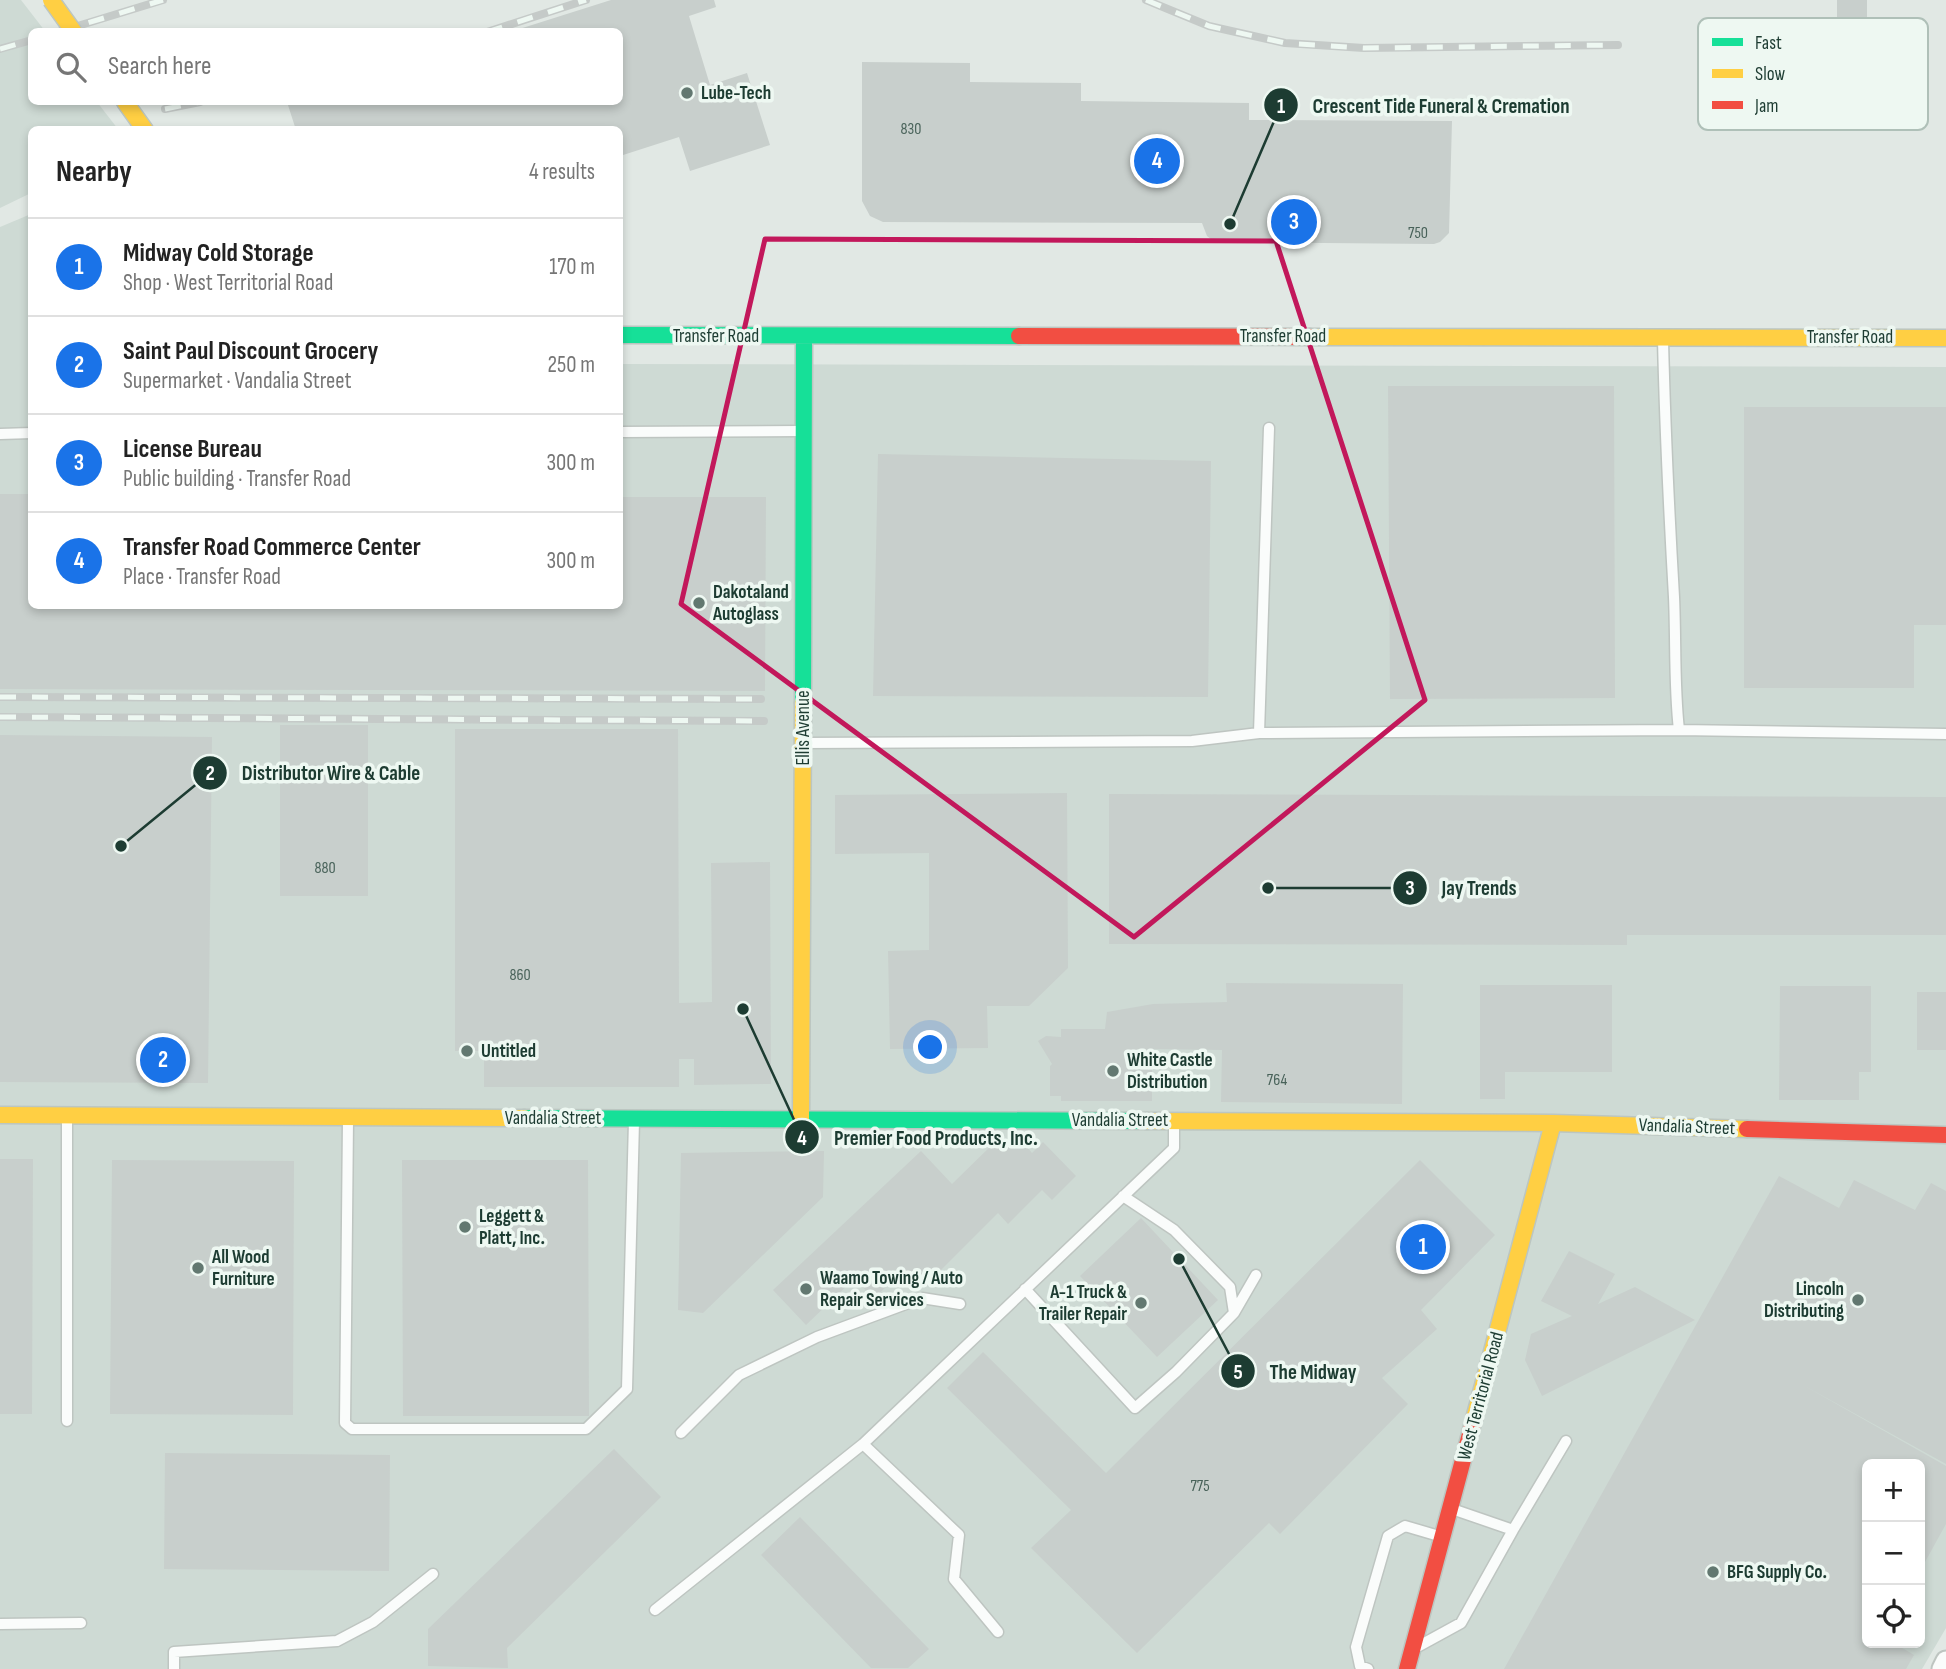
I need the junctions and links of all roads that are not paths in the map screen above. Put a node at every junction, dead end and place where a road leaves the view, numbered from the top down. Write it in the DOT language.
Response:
graph roads {
  1 [pos="51,0"];
  2 [pos="71,28"];
  3 [pos="127,105"];
  4 [pos="142,126"];
  5 [pos="623,335"];
  6 [pos="804,336"];
  7 [pos="1663,336"];
  8 [pos="1946,338"];
  9 [pos="1269,428"];
  10 [pos="804,431"];
  11 [pos="623,432"];
  12 [pos="0,433"];
  13 [pos="28,433"];
  14 [pos="1679,730"];
  15 [pos="1259,733"];
  16 [pos="1946,734"];
  17 [pos="803,743"];
  18 [pos="0,1115"];
  19 [pos="68,1115"];
  20 [pos="348,1116"];
  21 [pos="635,1119"];
  22 [pos="802,1120"];
  23 [pos="1174,1121"];
  24 [pos="1553,1123"];
  25 [pos="1946,1135"];
  26 [pos="1123,1196"];
  27 [pos="1256,1275"];
  28 [pos="1025,1289"];
  29 [pos="960,1304"];
  30 [pos="1234,1313"];
  31 [pos="68,1421"];
  32 [pos="681,1433"];
  33 [pos="1566,1441"];
  34 [pos="863,1444"];
  35 [pos="1451,1508"];
  36 [pos="1513,1530"];
  37 [pos="1443,1537"];
  38 [pos="433,1574"];
  39 [pos="655,1610"];
  40 [pos="81,1623"];
  41 [pos="0,1624"];
  42 [pos="998,1632"];
  43 [pos="1412,1650"];
  44 [pos="1946,1661"];
  45 [pos="174,1669"];
  46 [pos="1368,1669"];
  47 [pos="1407,1669"];
  48 [pos="1942,1669"];
  1 -- 2 [label="street, bridge"];
  3 -- 4 [label="street"];
  5 -- 6 [label="street, Transfer Road"];
  6 -- 7 [label="street, Transfer Road"];
  6 -- 10 [label="street, Ellis Avenue"];
  7 -- 8 [label="street, Transfer Road"];
  7 -- 14 [label="lane"];
  9 -- 15 [label="lane"];
  10 -- 11 [label="lane"];
  10 -- 17 [label="street, Ellis Avenue"];
  12 -- 13 [label="lane"];
  14 -- 15 [label="lane"];
  14 -- 16 [label="lane"];
  15 -- 17 [label="lane"];
  17 -- 22 [label="street, Ellis Avenue"];
  18 -- 19 [label="street, Vandalia Street"];
  19 -- 20 [label="street, Vandalia Street"];
  19 -- 31 [label="lane"];
  20 -- 21 [label="street, Vandalia Street"];
  20 -- 21 [label="lane"];
  21 -- 22 [label="street, Vandalia Street"];
  22 -- 23 [label="street, Vandalia Street"];
  23 -- 24 [label="street, Vandalia Street"];
  23 -- 26 [label="lane"];
  24 -- 25 [label="street, Vandalia Street"];
  24 -- 35 [label="street, West Territorial Road"];
  26 -- 28 [label="lane"];
  26 -- 30 [label="lane"];
  27 -- 30 [label="lane"];
  28 -- 30 [label="lane"];
  28 -- 34 [label="lane"];
  29 -- 32 [label="lane"];
  33 -- 36 [label="lane"];
  34 -- 39 [label="lane"];
  34 -- 42 [label="lane"];
  35 -- 36 [label="lane"];
  35 -- 37 [label="street, West Territorial Road"];
  36 -- 43 [label="lane"];
  37 -- 43 [label="street, West Territorial Road"];
  37 -- 46 [label="lane"];
  38 -- 45 [label="lane"];
  40 -- 41 [label="lane"];
  43 -- 47 [label="street, West Territorial Road"];
  44 -- 48 [label="street"];
}
